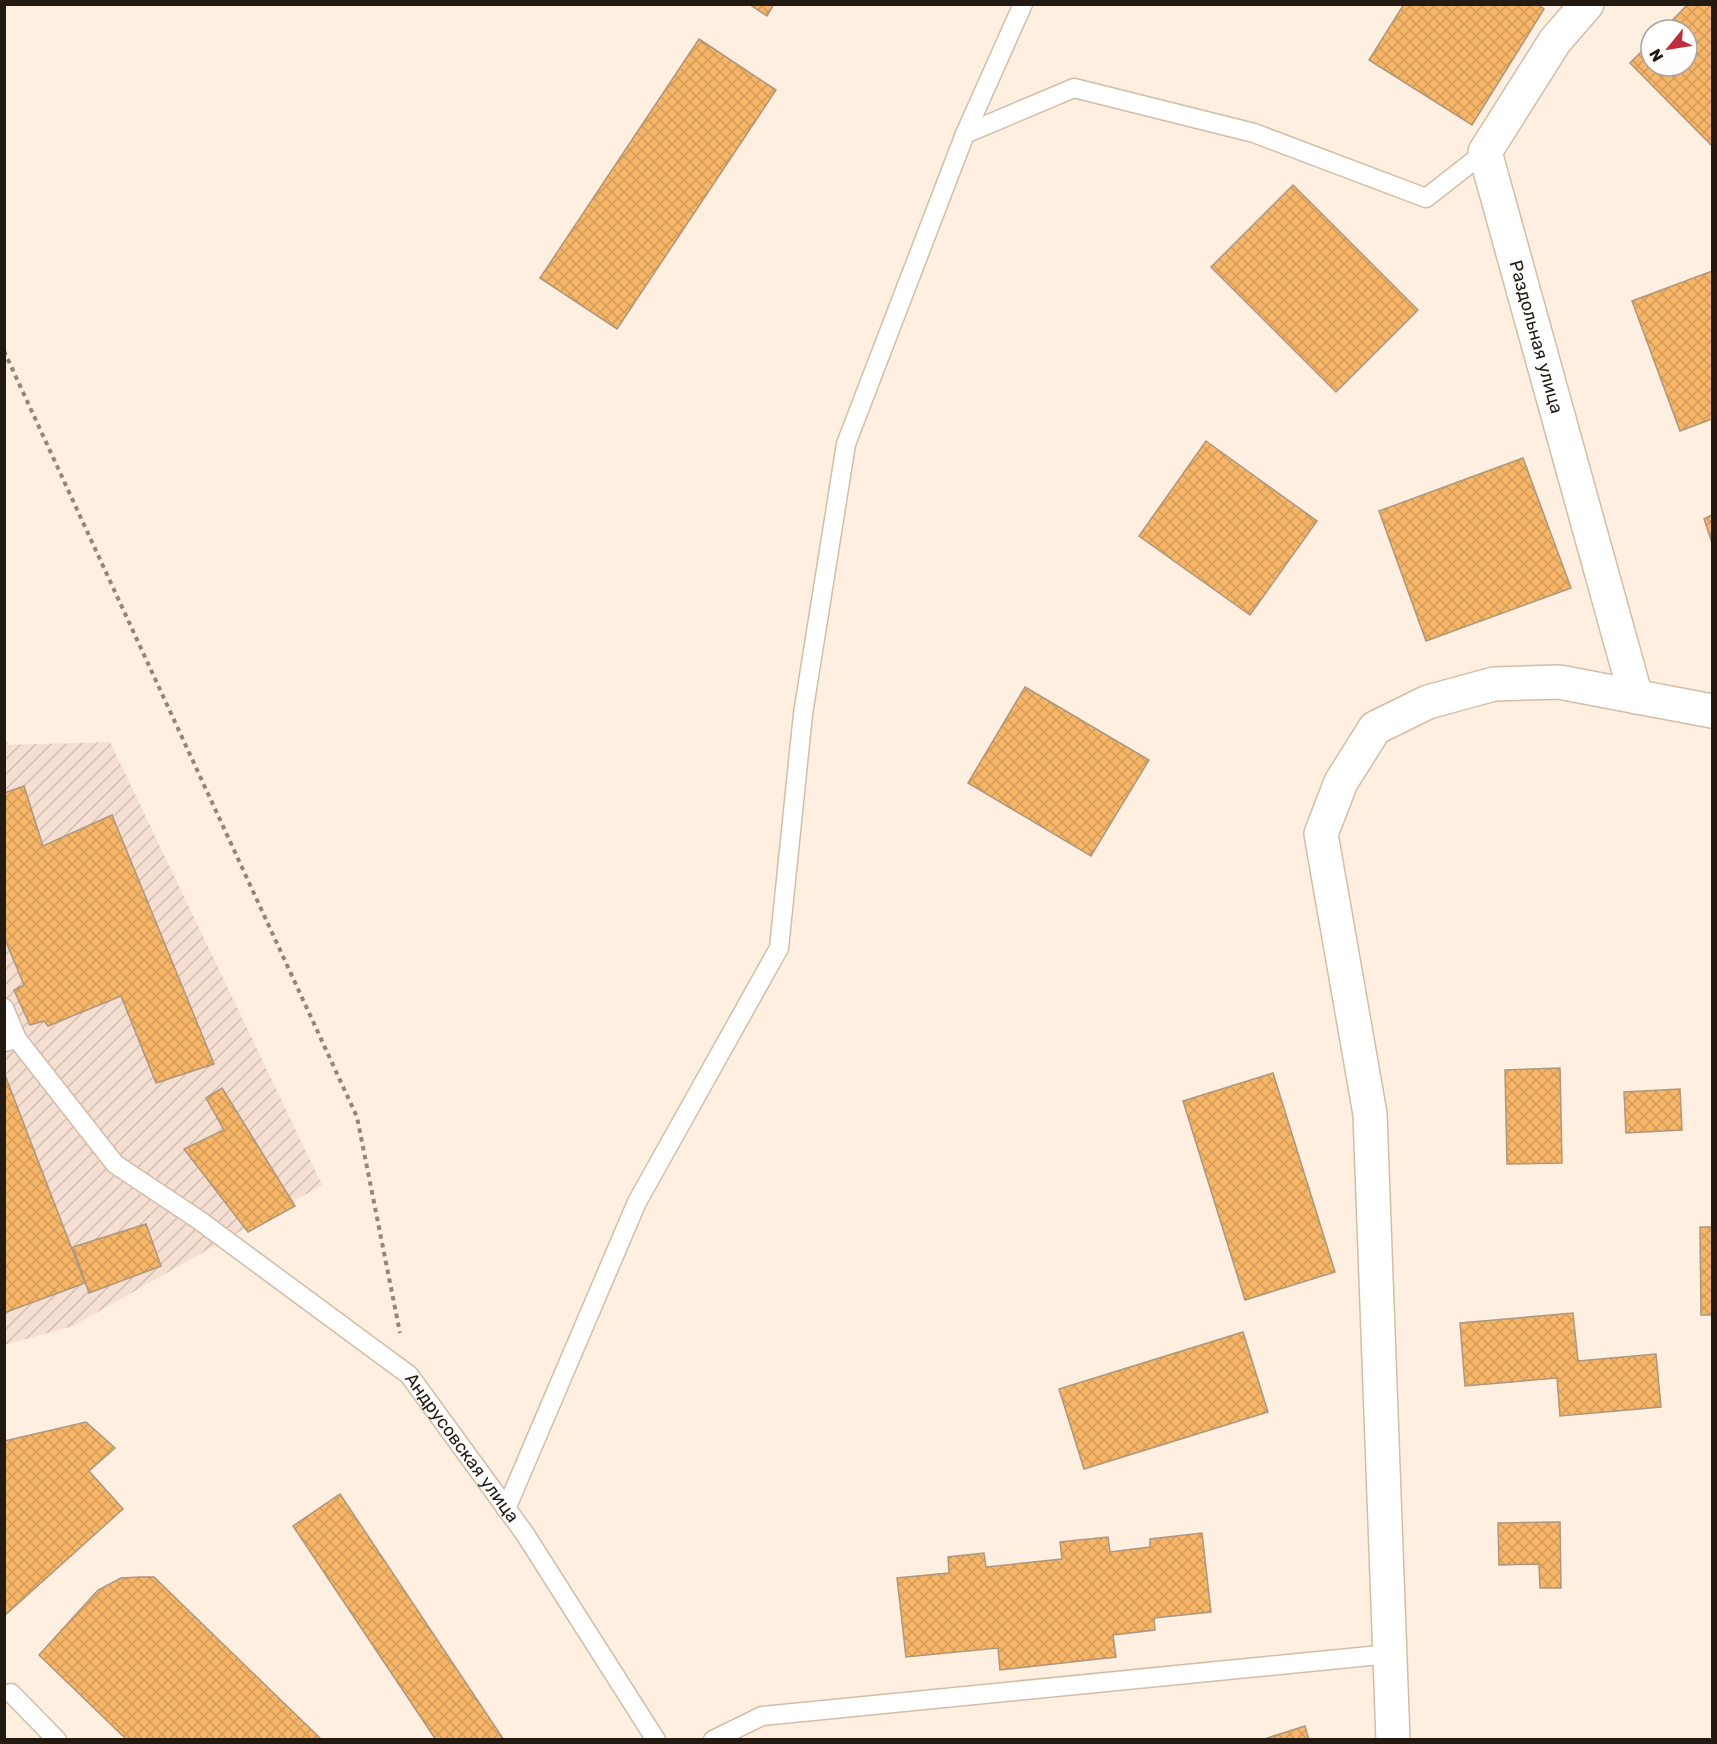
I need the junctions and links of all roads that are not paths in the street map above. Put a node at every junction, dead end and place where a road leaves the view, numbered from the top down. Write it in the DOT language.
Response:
graph roads {
  1 [pos="1023,4"];
  2 [pos="1587,4"];
  3 [pos="965,134"];
  4 [pos="1485,152"];
  5 [pos="1636,696"];
  6 [pos="1713,711"];
  7 [pos="4,1008"];
  8 [pos="11,1041"];
  9 [pos="506,1509"];
  10 [pos="1390,1654"];
  11 [pos="11,1693"];
  12 [pos="57,1740"];
  13 [pos="656,1740"];
  14 [pos="713,1740"];
  15 [pos="1393,1740"];
  1 -- 3 [label="lane"];
  2 -- 4 [label="street"];
  3 -- 4 [label="lane"];
  3 -- 9 [label="lane"];
  4 -- 5 [label="street, Раздольная улица"];
  5 -- 6 [label="street"];
  5 -- 10 [label="street"];
  7 -- 8 [label="lane, Андрусовская улица"];
  8 -- 9 [label="lane, Андрусовская улица"];
  9 -- 13 [label="lane, Андрусовская улица"];
  10 -- 14 [label="lane"];
  10 -- 15 [label="street"];
  11 -- 12 [label="lane"];
}
